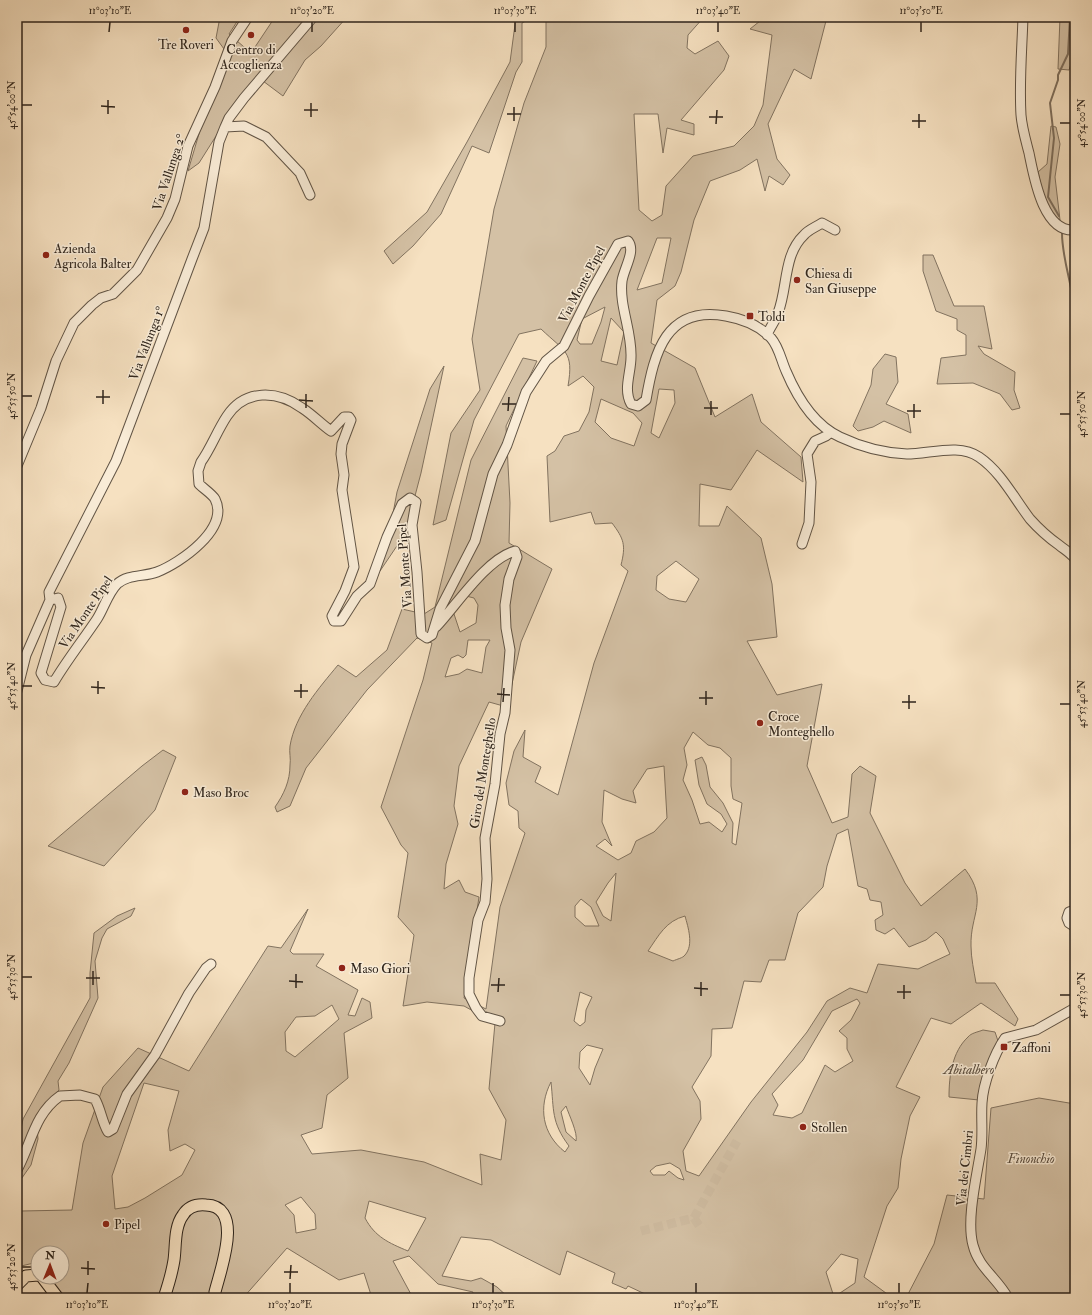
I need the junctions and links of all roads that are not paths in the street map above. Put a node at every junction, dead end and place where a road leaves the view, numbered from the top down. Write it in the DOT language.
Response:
graph roads {
  1 [pos="248,17"];
  2 [pos="313,17"];
  3 [pos="1022,17"];
  4 [pos="225,127"];
  5 [pos="310,195"];
  6 [pos="835,230"];
  7 [pos="1075,230"];
  8 [pos="767,335"];
  9 [pos="831,432"];
  10 [pos="17,466"];
  11 [pos="802,544"];
  12 [pos="1075,559"];
  13 [pos="50,600"];
  14 [pos="436,626"];
  15 [pos="17,691"];
  16 [pos="1075,910"];
  17 [pos="1075,927"];
  18 [pos="211,964"];
  19 [pos="1075,1008"];
  20 [pos="500,1021"];
  21 [pos="17,1170"];
  22 [pos="30,1276"];
  23 [pos="48,1285"];
  24 [pos="17,1286"];
  25 [pos="58,1298"];
  26 [pos="164,1298"];
  27 [pos="215,1298"];
  28 [pos="1008,1298"];
  1 -- 10 [label="street, Via Vallunga 2°"];
  2 -- 4 [label="street, Via Vallunga 1°"];
  3 -- 7 [label="street"];
  4 -- 5 [label="street"];
  4 -- 13 [label="street, Via Vallunga 1°"];
  6 -- 8 [label="street"];
  8 -- 9 [label="street"];
  8 -- 14 [label="street, Via Monte Pipel"];
  9 -- 11 [label="street"];
  9 -- 12 [label="street"];
  13 -- 14 [label="street, Via Monte Pipel"];
  13 -- 15 [label="street, Via Vallunga 1°"];
  14 -- 20 [label="street, Giro del Monteghello"];
  16 -- 17 [label="street"];
  18 -- 21 [label="street"];
  19 -- 28 [label="street, Via dei Cimbri"];
  22 -- 24 [label="main road"];
  23 -- 25 [label="main road"];
  26 -- 27 [label="main road"];
}
